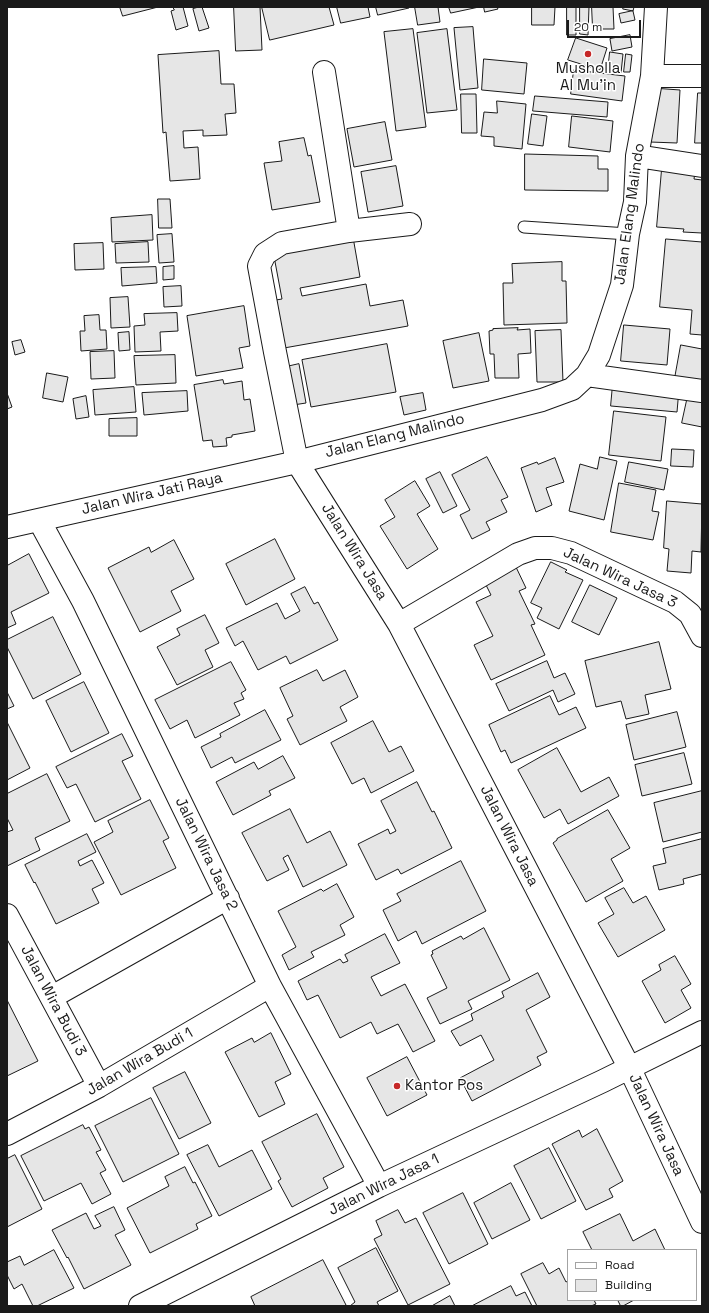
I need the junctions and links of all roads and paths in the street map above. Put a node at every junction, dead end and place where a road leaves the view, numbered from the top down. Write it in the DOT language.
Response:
graph roads {
  1 [pos="656,7"];
  2 [pos="324,72"];
  3 [pos="652,76"];
  4 [pos="702,76"];
  5 [pos="637,156"];
  6 [pos="702,166"];
  7 [pos="410,224"];
  8 [pos="524,227"];
  9 [pos="349,231"];
  10 [pos="628,234"];
  11 [pos="587,375"];
  12 [pos="702,391"];
  13 [pos="297,462"];
  14 [pos="39,520"];
  15 [pos="7,527"];
  16 [pos="399,624"];
  17 [pos="702,636"];
  18 [pos="228,898"];
  19 [pos="7,915"];
  20 [pos="270,986"];
  21 [pos="52,997"];
  22 [pos="702,1032"];
  23 [pos="629,1067"];
  24 [pos="99,1086"];
  25 [pos="7,1134"];
  26 [pos="379,1186"];
  27 [pos="702,1222"];
  28 [pos="140,1306"];
  1 -- 3 [label="street, Jalan Elang Malindo"];
  2 -- 9 [label="street"];
  3 -- 4 [label="street"];
  3 -- 5 [label="street, Jalan Elang Malindo"];
  5 -- 6 [label="street"];
  5 -- 10 [label="street, Jalan Elang Malindo"];
  7 -- 9 [label="street"];
  8 -- 10 [label="lane"];
  9 -- 13 [label="street"];
  10 -- 11 [label="street, Jalan Elang Malindo"];
  11 -- 12 [label="street"];
  11 -- 13 [label="street, Jalan Elang Malindo"];
  13 -- 14 [label="street, Jalan Wira Jati Raya"];
  13 -- 16 [label="street, Jalan Wira Jasa"];
  14 -- 15 [label="street, Jalan Wira Jati Raya"];
  14 -- 18 [label="street, Jalan Wira Jasa 2"];
  16 -- 17 [label="street, Jalan Wira Jasa 3"];
  16 -- 23 [label="street, Jalan Wira Jasa"];
  18 -- 20 [label="street, Jalan Wira Jasa 2"];
  18 -- 21 [label="street"];
  19 -- 21 [label="street, Jalan Wira Budi 3"];
  20 -- 24 [label="street, Jalan Wira Budi 1"];
  20 -- 26 [label="street, Jalan Wira Jasa 2"];
  21 -- 24 [label="street, Jalan Wira Budi 3"];
  22 -- 23 [label="street"];
  23 -- 26 [label="street, Jalan Wira Jasa 1"];
  23 -- 27 [label="street, Jalan Wira Jasa"];
  24 -- 25 [label="street, Jalan Wira Budi 1"];
  26 -- 28 [label="street, Jalan Wira Jasa 1"];
}
